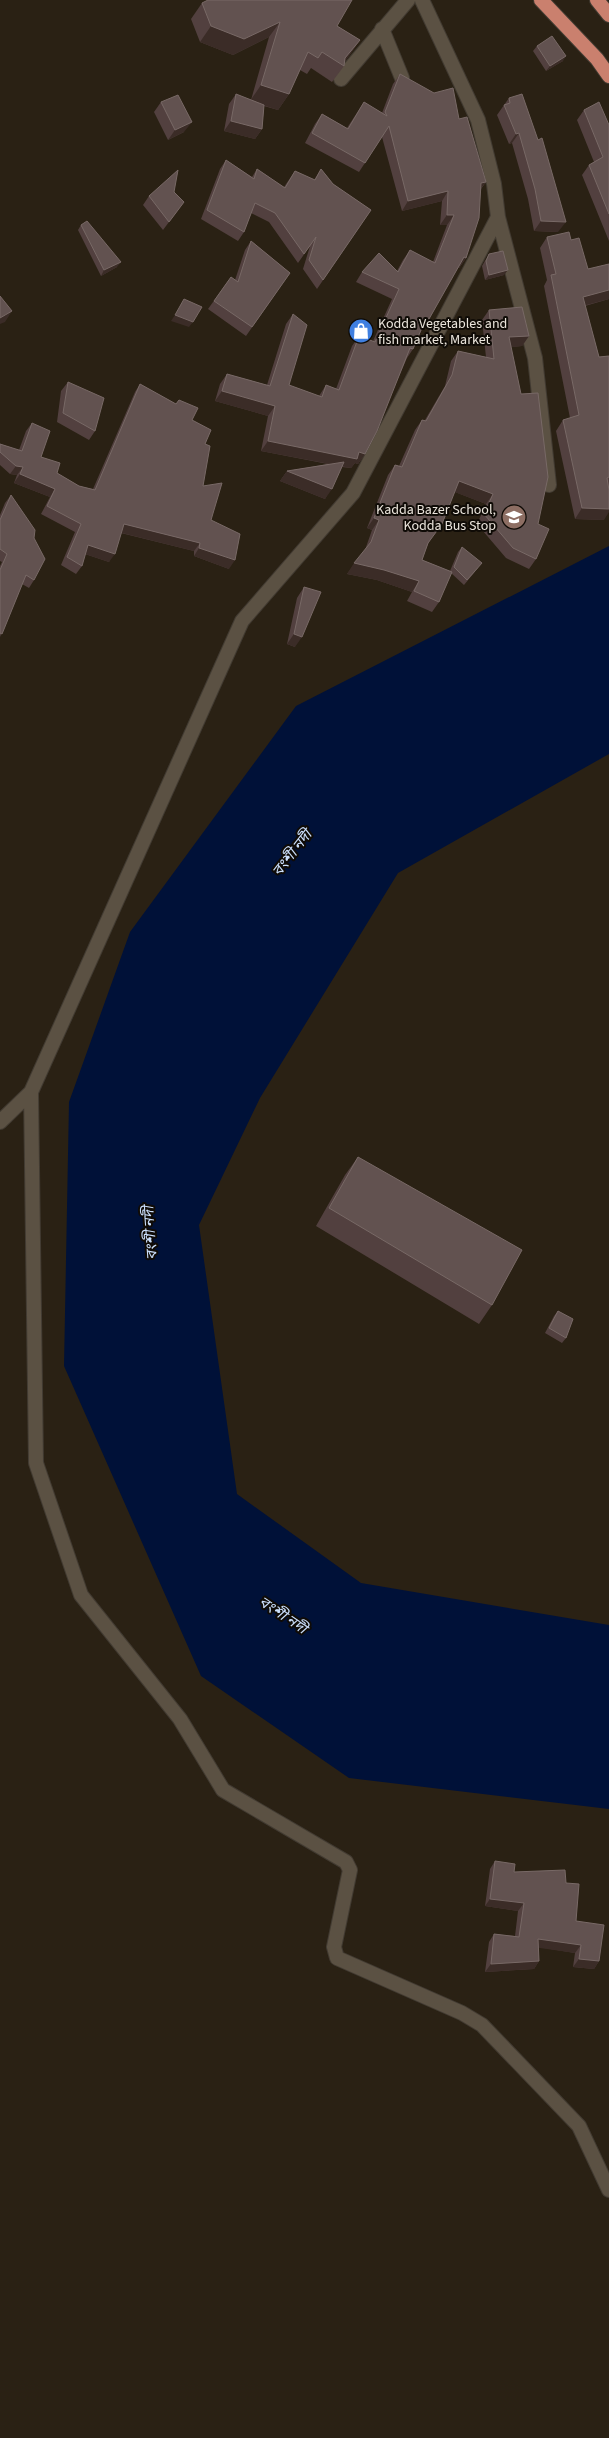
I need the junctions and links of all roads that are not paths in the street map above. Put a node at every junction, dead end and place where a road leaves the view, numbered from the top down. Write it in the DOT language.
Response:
graph roads {
  1 [pos="408,0"];
  2 [pos="422,0"];
  3 [pos="542,0"];
  4 [pos="597,0"];
  5 [pos="609,15"];
  6 [pos="382,29"];
  7 [pos="607,73"];
  8 [pos="402,78"];
  9 [pos="341,79"];
  10 [pos="609,89"];
  11 [pos="498,217"];
  12 [pos="549,485"];
  13 [pos="31,1092"];
  14 [pos="0,1122"];
  15 [pos="609,2190"];
  1 -- 6 [label="street"];
  2 -- 11 [label="street"];
  3 -- 7 [label="highway"];
  4 -- 5 [label="highway"];
  6 -- 8 [label="street"];
  6 -- 9 [label="street"];
  7 -- 10 [label="highway"];
  11 -- 12 [label="street"];
  11 -- 13 [label="street"];
  13 -- 14 [label="street"];
  13 -- 15 [label="street"];
}
